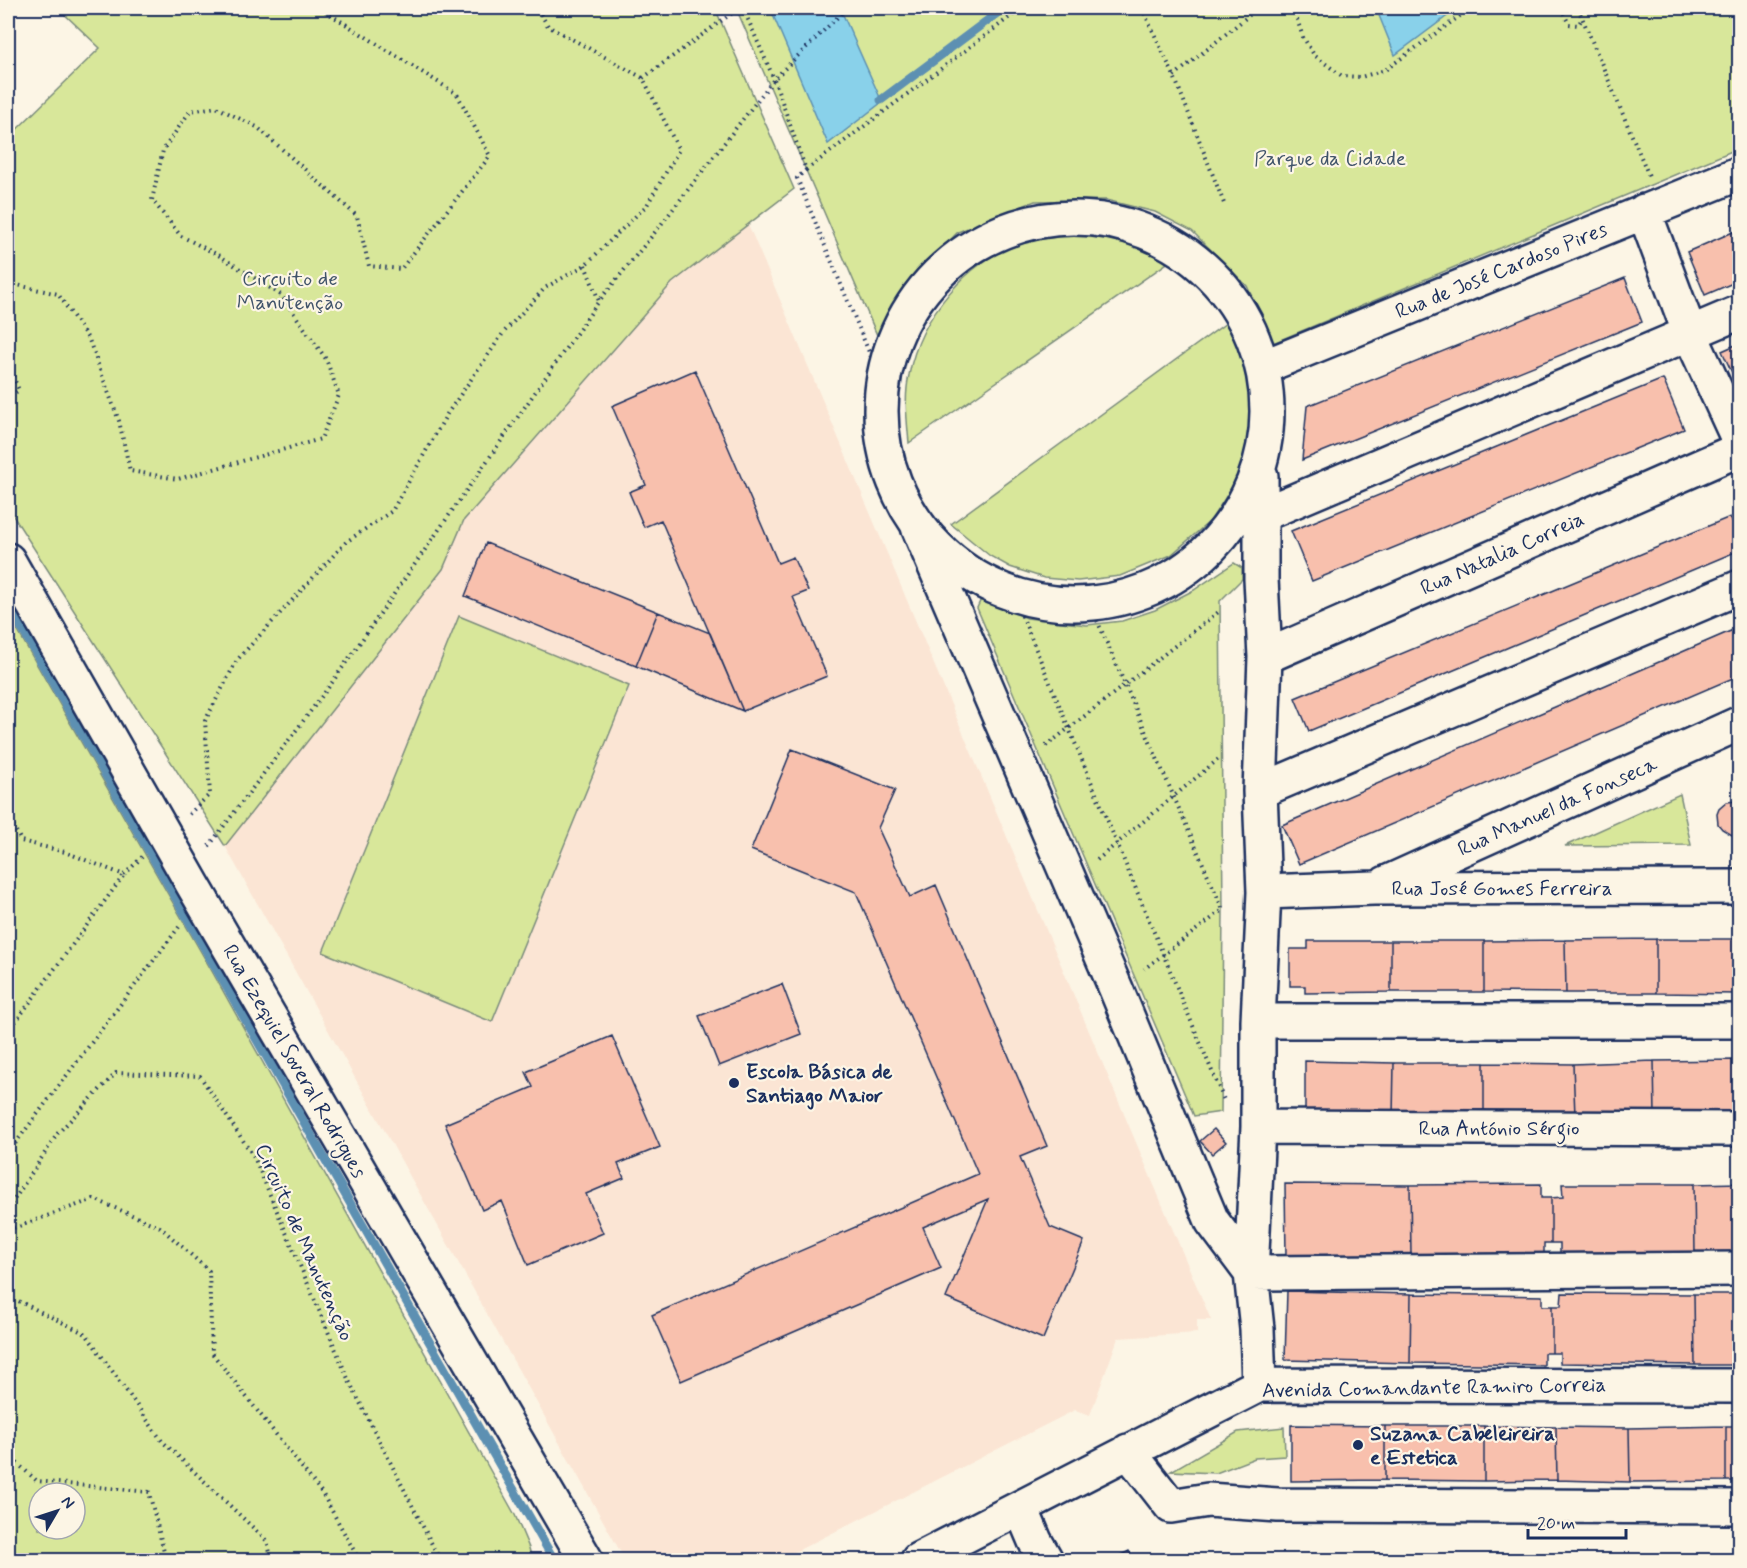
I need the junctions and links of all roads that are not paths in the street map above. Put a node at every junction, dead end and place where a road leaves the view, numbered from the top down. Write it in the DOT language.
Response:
graph roads {
  1 [pos="1740,173"];
  2 [pos="1652,208"];
  3 [pos="1740,312"];
  4 [pos="1690,334"];
  5 [pos="1263,367"];
  6 [pos="1740,443"];
  7 [pos="1740,449"];
  8 [pos="1262,461"];
  9 [pos="1261,515"];
  10 [pos="918,527"];
  11 [pos="8,560"];
  12 [pos="1740,587"];
  13 [pos="1265,657"];
  14 [pos="1740,723"];
  15 [pos="1260,791"];
  16 [pos="1740,887"];
  17 [pos="1374,888"];
  18 [pos="1264,892"];
  19 [pos="1258,1021"];
  20 [pos="1740,1021"];
  21 [pos="1258,1127"];
  22 [pos="1740,1129"];
  23 [pos="1740,1269"];
  24 [pos="1251,1274"];
  25 [pos="1259,1385"];
  26 [pos="1740,1386"];
  27 [pos="1128,1451"];
  28 [pos="1021,1508"];
  29 [pos="1740,1508"];
  30 [pos="586,1560"];
  31 [pos="918,1560"];
  32 [pos="1046,1560"];
  1 -- 2 [label="street, Rua de José Cardoso Pires"];
  2 -- 4 [label="street"];
  2 -- 5 [label="street, Rua de José Cardoso Pires"];
  3 -- 4 [label="street"];
  4 -- 6 [label="street"];
  4 -- 9 [label="street"];
  5 -- 8 [label="street"];
  5 -- 10 [label="street"];
  7 -- 13 [label="street, Rua Natalia Correia"];
  8 -- 9 [label="street"];
  8 -- 10 [label="street"];
  9 -- 13 [label="street"];
  10 -- 24 [label="street"];
  11 -- 30 [label="street, Rua Ezequiel Soveral Rodrigues"];
  12 -- 15 [label="street"];
  13 -- 15 [label="street"];
  14 -- 17 [label="street, Rua Manuel da Fonseca"];
  15 -- 18 [label="street"];
  16 -- 17 [label="street, Rua José Gomes Ferreira"];
  17 -- 18 [label="street, Rua José Gomes Ferreira"];
  18 -- 19 [label="street"];
  19 -- 20 [label="street"];
  19 -- 21 [label="street"];
  21 -- 22 [label="street, Rua António Sérgio"];
  21 -- 24 [label="street"];
  23 -- 24 [label="street"];
  24 -- 25 [label="street"];
  25 -- 26 [label="street, Avenida Comandante Ramiro Correia"];
  25 -- 27 [label="street, Avenida Comandante Ramiro Correia"];
  27 -- 28 [label="street, Avenida Comandante Ramiro Correia"];
  27 -- 29 [label="street"];
  28 -- 31 [label="street, Avenida Comandante Ramiro Correia"];
  28 -- 32 [label="street"];
}
